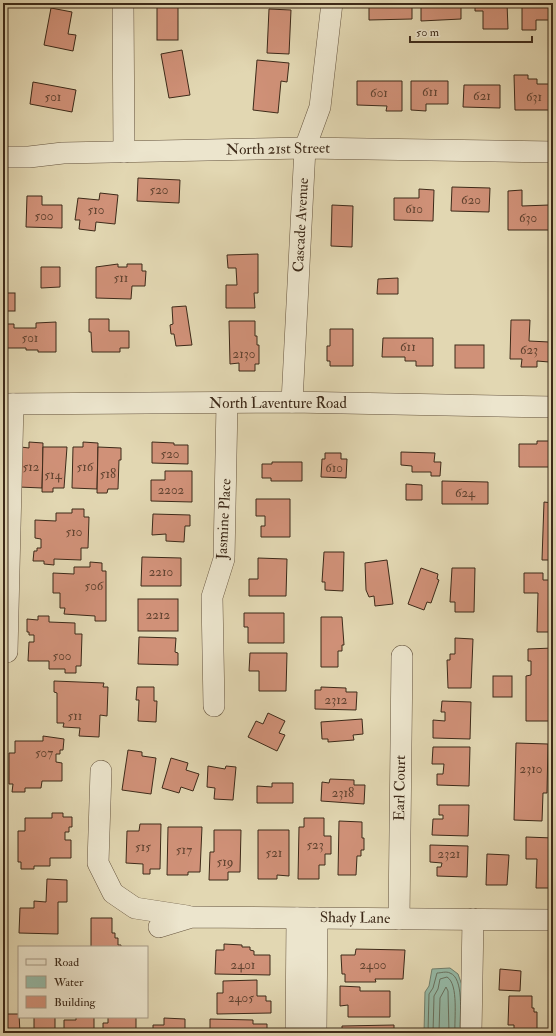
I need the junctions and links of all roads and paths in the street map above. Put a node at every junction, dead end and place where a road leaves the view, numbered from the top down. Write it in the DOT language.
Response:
graph roads {
  1 [pos="123,3"];
  2 [pos="332,3"];
  3 [pos="305,148"];
  4 [pos="124,152"];
  5 [pos="553,152"];
  6 [pos="3,157"];
  7 [pos="292,402"];
  8 [pos="227,403"];
  9 [pos="8,404"];
  10 [pos="553,407"];
  11 [pos="7,652"];
  12 [pos="402,656"];
  13 [pos="214,706"];
  14 [pos="101,771"];
  15 [pos="192,916"];
  16 [pos="307,918"];
  17 [pos="399,919"];
  18 [pos="473,919"];
  19 [pos="553,920"];
  20 [pos="160,927"];
  21 [pos="296,1033"];
  22 [pos="316,1033"];
  23 [pos="471,1033"];
  1 -- 4 [label="street"];
  2 -- 3 [label="street, Cascade Avenue"];
  3 -- 4 [label="street, North 21st Street"];
  3 -- 5 [label="street, North 21st Street"];
  3 -- 7 [label="street, Cascade Avenue"];
  4 -- 6 [label="street, North 21st Street"];
  7 -- 8 [label="street, North Laventure Road"];
  7 -- 10 [label="street, North Laventure Road"];
  8 -- 9 [label="street, North Laventure Road"];
  8 -- 13 [label="street, Jasmine Place"];
  9 -- 11 [label="street"];
  12 -- 17 [label="street, Earl Court"];
  14 -- 15 [label="street"];
  15 -- 16 [label="street, Shady Lane"];
  15 -- 20 [label="street, Shady Lane"];
  16 -- 17 [label="street, Shady Lane"];
  16 -- 21 [label="street"];
  16 -- 22 [label="street"];
  17 -- 18 [label="street, Shady Lane"];
  18 -- 19 [label="street, Shady Lane"];
  18 -- 23 [label="street"];
}
